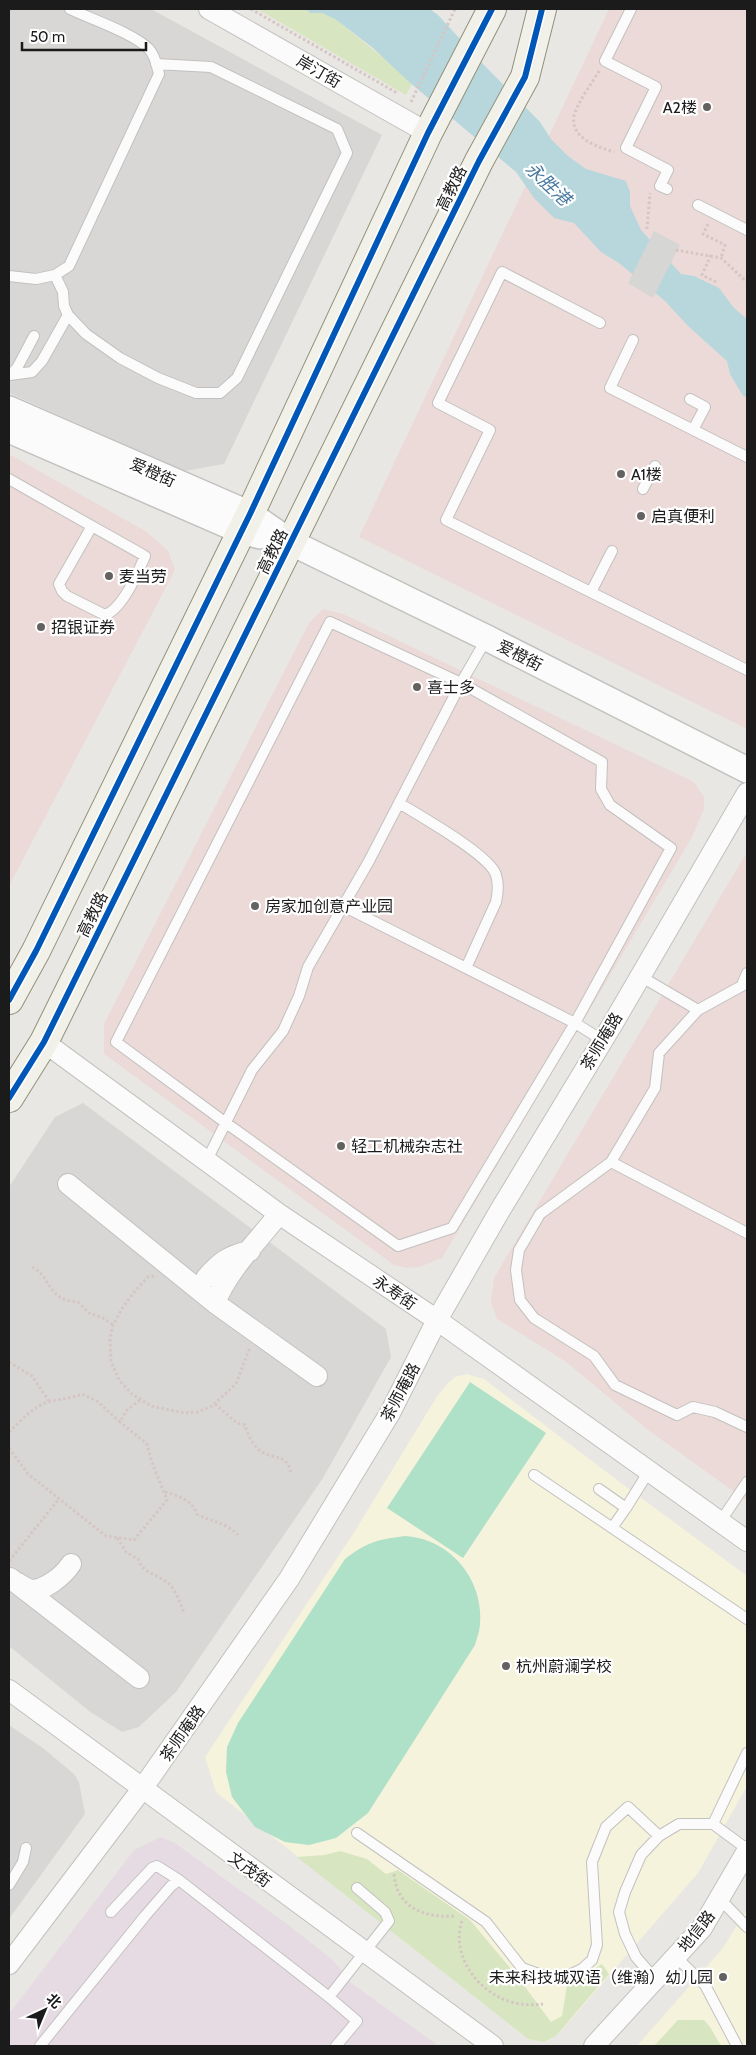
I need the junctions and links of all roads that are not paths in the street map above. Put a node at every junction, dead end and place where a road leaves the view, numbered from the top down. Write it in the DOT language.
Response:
graph roads {
  1 [pos="72,9"];
  2 [pos="209,9"];
  3 [pos="542,9"];
  4 [pos="631,9"];
  5 [pos="486,20"];
  6 [pos="156,64"];
  7 [pos="432,126"];
  8 [pos="667,189"];
  9 [pos="698,205"];
  10 [pos="747,230"];
  11 [pos="55,275"];
  12 [pos="9,276"];
  13 [pos="68,314"];
  14 [pos="600,323"];
  15 [pos="34,336"];
  16 [pos="633,340"];
  17 [pos="10,375"];
  18 [pos="690,400"];
  19 [pos="9,409"];
  20 [pos="9,430"];
  21 [pos="694,430"];
  22 [pos="747,457"];
  23 [pos="655,466"];
  24 [pos="9,479"];
  25 [pos="644,489"];
  26 [pos="245,523"];
  27 [pos="92,526"];
  28 [pos="292,543"];
  29 [pos="612,551"];
  30 [pos="591,592"];
  31 [pos="487,638"];
  32 [pos="747,670"];
  33 [pos="461,683"];
  34 [pos="747,770"];
  35 [pos="747,793"];
  36 [pos="399,803"];
  37 [pos="343,906"];
  38 [pos="466,968"];
  39 [pos="747,973"];
  40 [pos="640,976"];
  41 [pos="745,984"];
  42 [pos="9,1000"];
  43 [pos="698,1010"];
  44 [pos="575,1023"];
  45 [pos="602,1040"];
  46 [pos="44,1042"];
  47 [pos="9,1098"];
  48 [pos="226,1123"];
  49 [pos="208,1160"];
  50 [pos="611,1162"];
  51 [pos="68,1184"];
  52 [pos="279,1214"];
  53 [pos="747,1233"];
  54 [pos="250,1251"];
  55 [pos="206,1278"];
  56 [pos="215,1303"];
  57 [pos="437,1320"];
  58 [pos="317,1376"];
  59 [pos="747,1427"];
  60 [pos="649,1471"];
  61 [pos="534,1475"];
  62 [pos="747,1482"];
  63 [pos="599,1489"];
  64 [pos="626,1508"];
  65 [pos="720,1522"];
  66 [pos="612,1528"];
  67 [pos="747,1541"];
  68 [pos="71,1564"];
  69 [pos="9,1574"];
  70 [pos="747,1619"];
  71 [pos="139,1678"];
  72 [pos="9,1690"];
  73 [pos="747,1752"];
  74 [pos="142,1789"];
  75 [pos="713,1824"];
  76 [pos="357,1833"];
  77 [pos="658,1836"];
  78 [pos="26,1848"];
  79 [pos="747,1850"];
  80 [pos="179,1880"];
  81 [pos="9,1885"];
  82 [pos="357,1888"];
  83 [pos="720,1898"];
  84 [pos="111,1912"];
  85 [pos="747,1927"];
  86 [pos="366,1952"];
  87 [pos="676,1957"];
  88 [pos="9,1964"];
  89 [pos="655,1979"];
  90 [pos="329,1997"];
  91 [pos="40,2046"];
  92 [pos="336,2046"];
  93 [pos="492,2046"];
  94 [pos="594,2046"];
  95 [pos="737,2046"];
  1 -- 6 [label="lane"];
  2 -- 7 [label="street, 岸汀街"];
  3 -- 28 [label="main road, 高教路"];
  4 -- 8 [label="lane"];
  5 -- 7 [label="main road"];
  6 -- 11 [label="lane"];
  6 -- 13 [label="lane"];
  7 -- 26 [label="main road"];
  9 -- 10 [label="lane"];
  11 -- 12 [label="lane"];
  11 -- 13 [label="lane"];
  13 -- 17 [label="lane"];
  14 -- 30 [label="lane"];
  15 -- 17 [label="lane"];
  16 -- 21 [label="lane"];
  18 -- 21 [label="lane"];
  19 -- 26 [label="street, 爱橙街"];
  20 -- 26 [label="street, 爱橙街"];
  21 -- 22 [label="lane"];
  23 -- 25 [label="lane"];
  24 -- 27 [label="lane"];
  26 -- 28 [label="street, 爱橙街"];
  26 -- 42 [label="main road"];
  27 -- 27 [label="lane"];
  28 -- 31 [label="street, 爱橙街"];
  28 -- 46 [label="main road, 高教路"];
  29 -- 30 [label="lane"];
  30 -- 32 [label="lane"];
  31 -- 33 [label="lane"];
  31 -- 34 [label="street, 爱橙街"];
  33 -- 36 [label="lane"];
  33 -- 44 [label="lane"];
  33 -- 48 [label="lane"];
  35 -- 40 [label="street, 茶师庵路"];
  36 -- 37 [label="lane"];
  36 -- 38 [label="lane"];
  37 -- 38 [label="lane"];
  37 -- 48 [label="lane"];
  38 -- 44 [label="lane"];
  39 -- 41 [label="lane"];
  40 -- 43 [label="lane"];
  40 -- 45 [label="street, 茶师庵路"];
  41 -- 43 [label="lane"];
  43 -- 50 [label="lane"];
  44 -- 45 [label="lane"];
  44 -- 48 [label="lane"];
  45 -- 57 [label="street, 茶师庵路"];
  46 -- 47 [label="main road, 高教路"];
  46 -- 49 [label="street, 永寿街"];
  48 -- 49 [label="lane"];
  49 -- 52 [label="street, 永寿街"];
  50 -- 53 [label="lane"];
  50 -- 59 [label="lane"];
  51 -- 56 [label="street"];
  52 -- 54 [label="street"];
  52 -- 57 [label="street, 永寿街"];
  54 -- 55 [label="street"];
  54 -- 56 [label="street"];
  56 -- 58 [label="street"];
  57 -- 60 [label="street, 永寿街"];
  57 -- 74 [label="street, 茶师庵路"];
  60 -- 64 [label="lane"];
  60 -- 65 [label="street, 永寿街"];
  61 -- 66 [label="lane"];
  62 -- 65 [label="lane"];
  63 -- 64 [label="lane"];
  64 -- 66 [label="lane"];
  65 -- 67 [label="street, 永寿街"];
  66 -- 70 [label="lane"];
  68 -- 69 [label="street"];
  69 -- 71 [label="street"];
  72 -- 74 [label="street, 文茂街"];
  73 -- 75 [label="lane"];
  74 -- 86 [label="street, 文茂街"];
  74 -- 88 [label="street, 茶师庵路"];
  75 -- 77 [label="lane"];
  75 -- 79 [label="lane"];
  76 -- 77 [label="lane"];
  77 -- 89 [label="lane"];
  78 -- 81 [label="lane"];
  79 -- 83 [label="street, 地信路"];
  80 -- 84 [label="lane"];
  80 -- 90 [label="lane"];
  80 -- 91 [label="lane"];
  82 -- 86 [label="lane"];
  83 -- 85 [label="lane"];
  83 -- 87 [label="street, 地信路"];
  86 -- 90 [label="lane"];
  86 -- 93 [label="street, 文茂街"];
  87 -- 89 [label="street, 地信路"];
  87 -- 95 [label="lane"];
  89 -- 94 [label="street, 地信路"];
  90 -- 92 [label="lane"];
}
